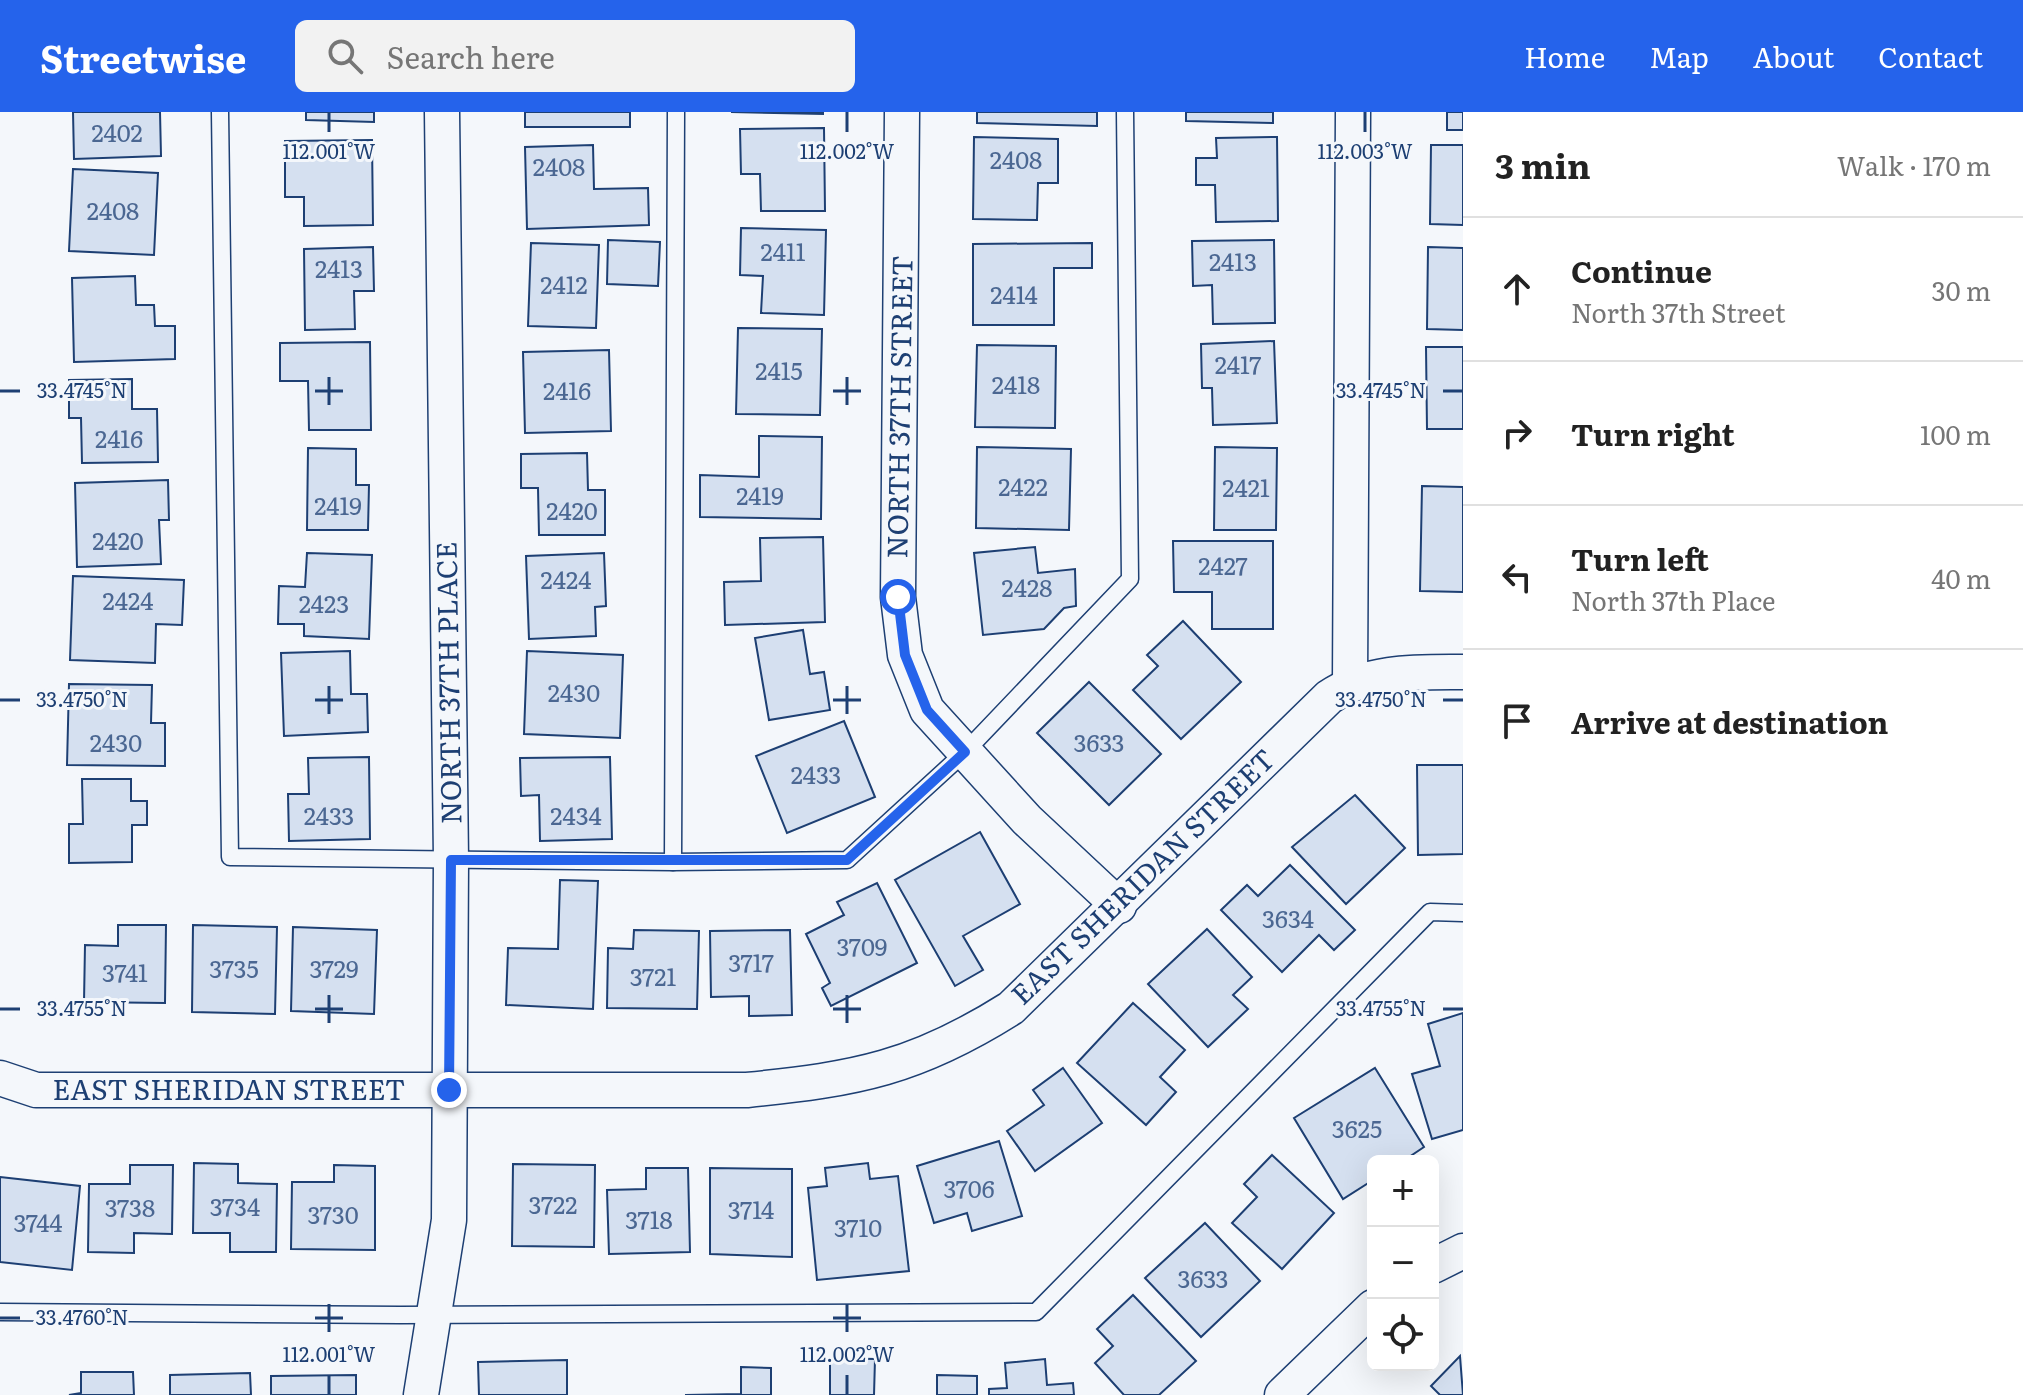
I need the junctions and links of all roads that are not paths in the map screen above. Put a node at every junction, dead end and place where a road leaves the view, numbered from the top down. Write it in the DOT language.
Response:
graph roads {
  1 [pos="220,112"];
  2 [pos="442,112"];
  3 [pos="676,112"];
  4 [pos="902,112"];
  5 [pos="1125,112"];
  6 [pos="1353,112"];
  7 [pos="1463,672"];
  8 [pos="1350,683"];
  9 [pos="965,752"];
  10 [pos="451,860"];
  11 [pos="673,862"];
  12 [pos="1119,906"];
  13 [pos="1463,913"];
  14 [pos="0,1078"];
  15 [pos="449,1090"];
  16 [pos="1463,1251"];
  17 [pos="1439,1263"];
  18 [pos="0,1312"];
  19 [pos="1367,1313"];
  20 [pos="435,1315"];
  21 [pos="421,1395"];
  22 [pos="1282,1395"];
  1 -- 10 [label="lane"];
  2 -- 10 [label="street, NORTH 37TH PLACE"];
  3 -- 11 [label="lane"];
  4 -- 9 [label="street, NORTH 37TH STREET"];
  5 -- 9 [label="lane"];
  6 -- 8 [label="street"];
  7 -- 8 [label="street, EAST SHERIDAN STREET"];
  8 -- 12 [label="street, EAST SHERIDAN STREET"];
  9 -- 11 [label="lane"];
  9 -- 12 [label="street, NORTH 37TH STREET"];
  10 -- 11 [label="lane"];
  10 -- 15 [label="street, NORTH 37TH PLACE"];
  12 -- 15 [label="street, EAST SHERIDAN STREET"];
  13 -- 20 [label="lane"];
  14 -- 15 [label="street, EAST SHERIDAN STREET"];
  15 -- 20 [label="street, NORTH 37TH PLACE"];
  16 -- 17 [label="street"];
  18 -- 20 [label="lane"];
  19 -- 22 [label="street"];
  20 -- 21 [label="street, NORTH 37TH PLACE"];
}
